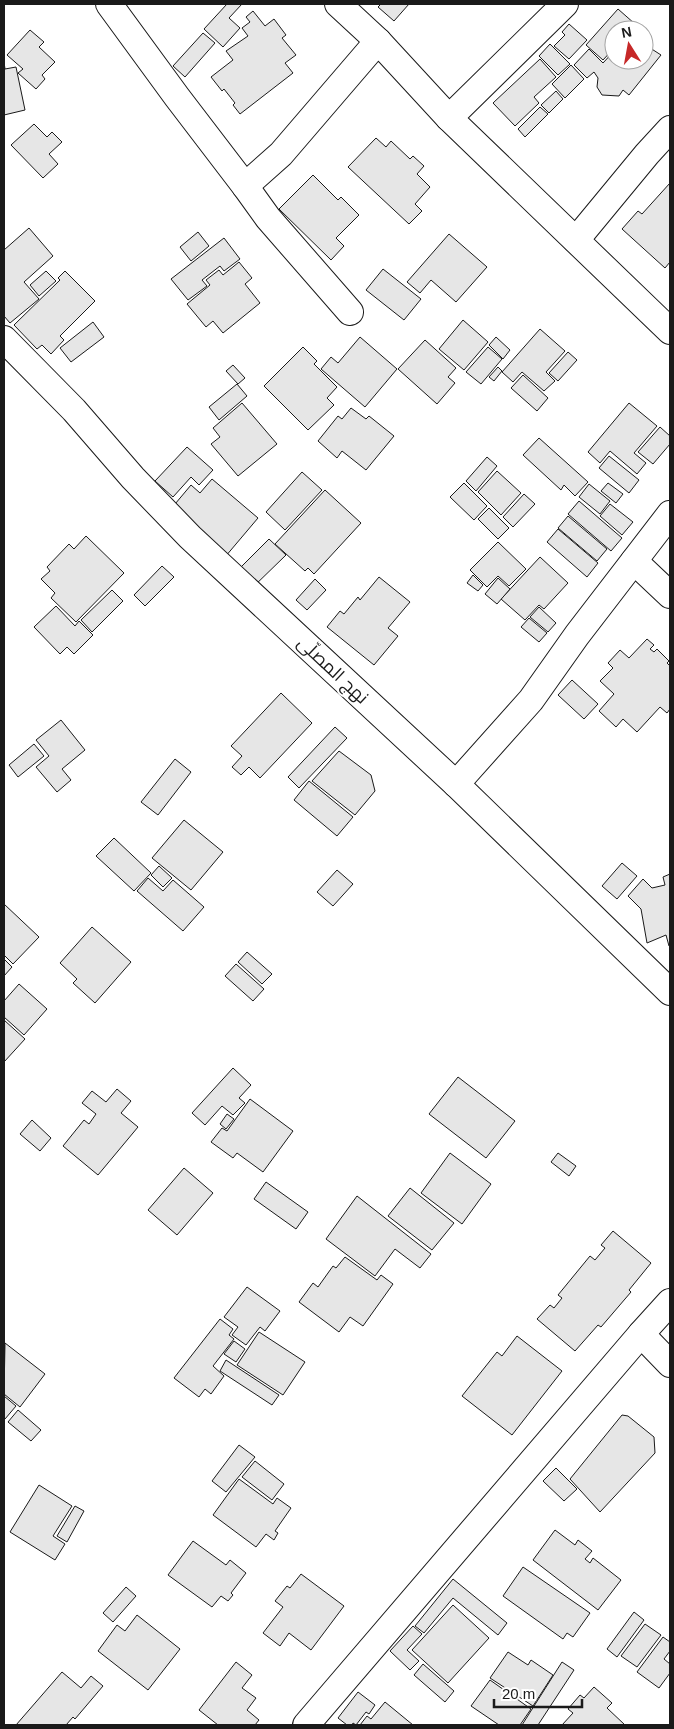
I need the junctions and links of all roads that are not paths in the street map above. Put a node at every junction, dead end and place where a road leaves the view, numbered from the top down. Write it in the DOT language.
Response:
graph roads {
  1 [pos="109,4"];
  2 [pos="338,4"];
  3 [pos="565,4"];
  4 [pos="378,41"];
  5 [pos="449,118"];
  6 [pos="670,129"];
  7 [pos="245,186"];
  8 [pos="576,240"];
  9 [pos="350,312"];
  10 [pos="670,330"];
  11 [pos="4,339"];
  12 [pos="670,514"];
  13 [pos="634,560"];
  14 [pos="670,595"];
  15 [pos="456,784"];
  16 [pos="670,992"];
  17 [pos="670,1302"];
  18 [pos="641,1334"];
  19 [pos="670,1364"];
  20 [pos="306,1725"];
  1 -- 7 [label="street"];
  2 -- 4 [label="street"];
  3 -- 5 [label="street"];
  4 -- 5 [label="street"];
  4 -- 7 [label="street"];
  5 -- 8 [label="street"];
  6 -- 8 [label="street"];
  7 -- 9 [label="street"];
  8 -- 10 [label="street"];
  11 -- 15 [label="street, نهج المصلّى"];
  12 -- 13 [label="street"];
  13 -- 14 [label="street"];
  13 -- 15 [label="street"];
  15 -- 16 [label="street, نهج المصلّى"];
  17 -- 18 [label="street"];
  18 -- 19 [label="street"];
  18 -- 20 [label="street"];
}
